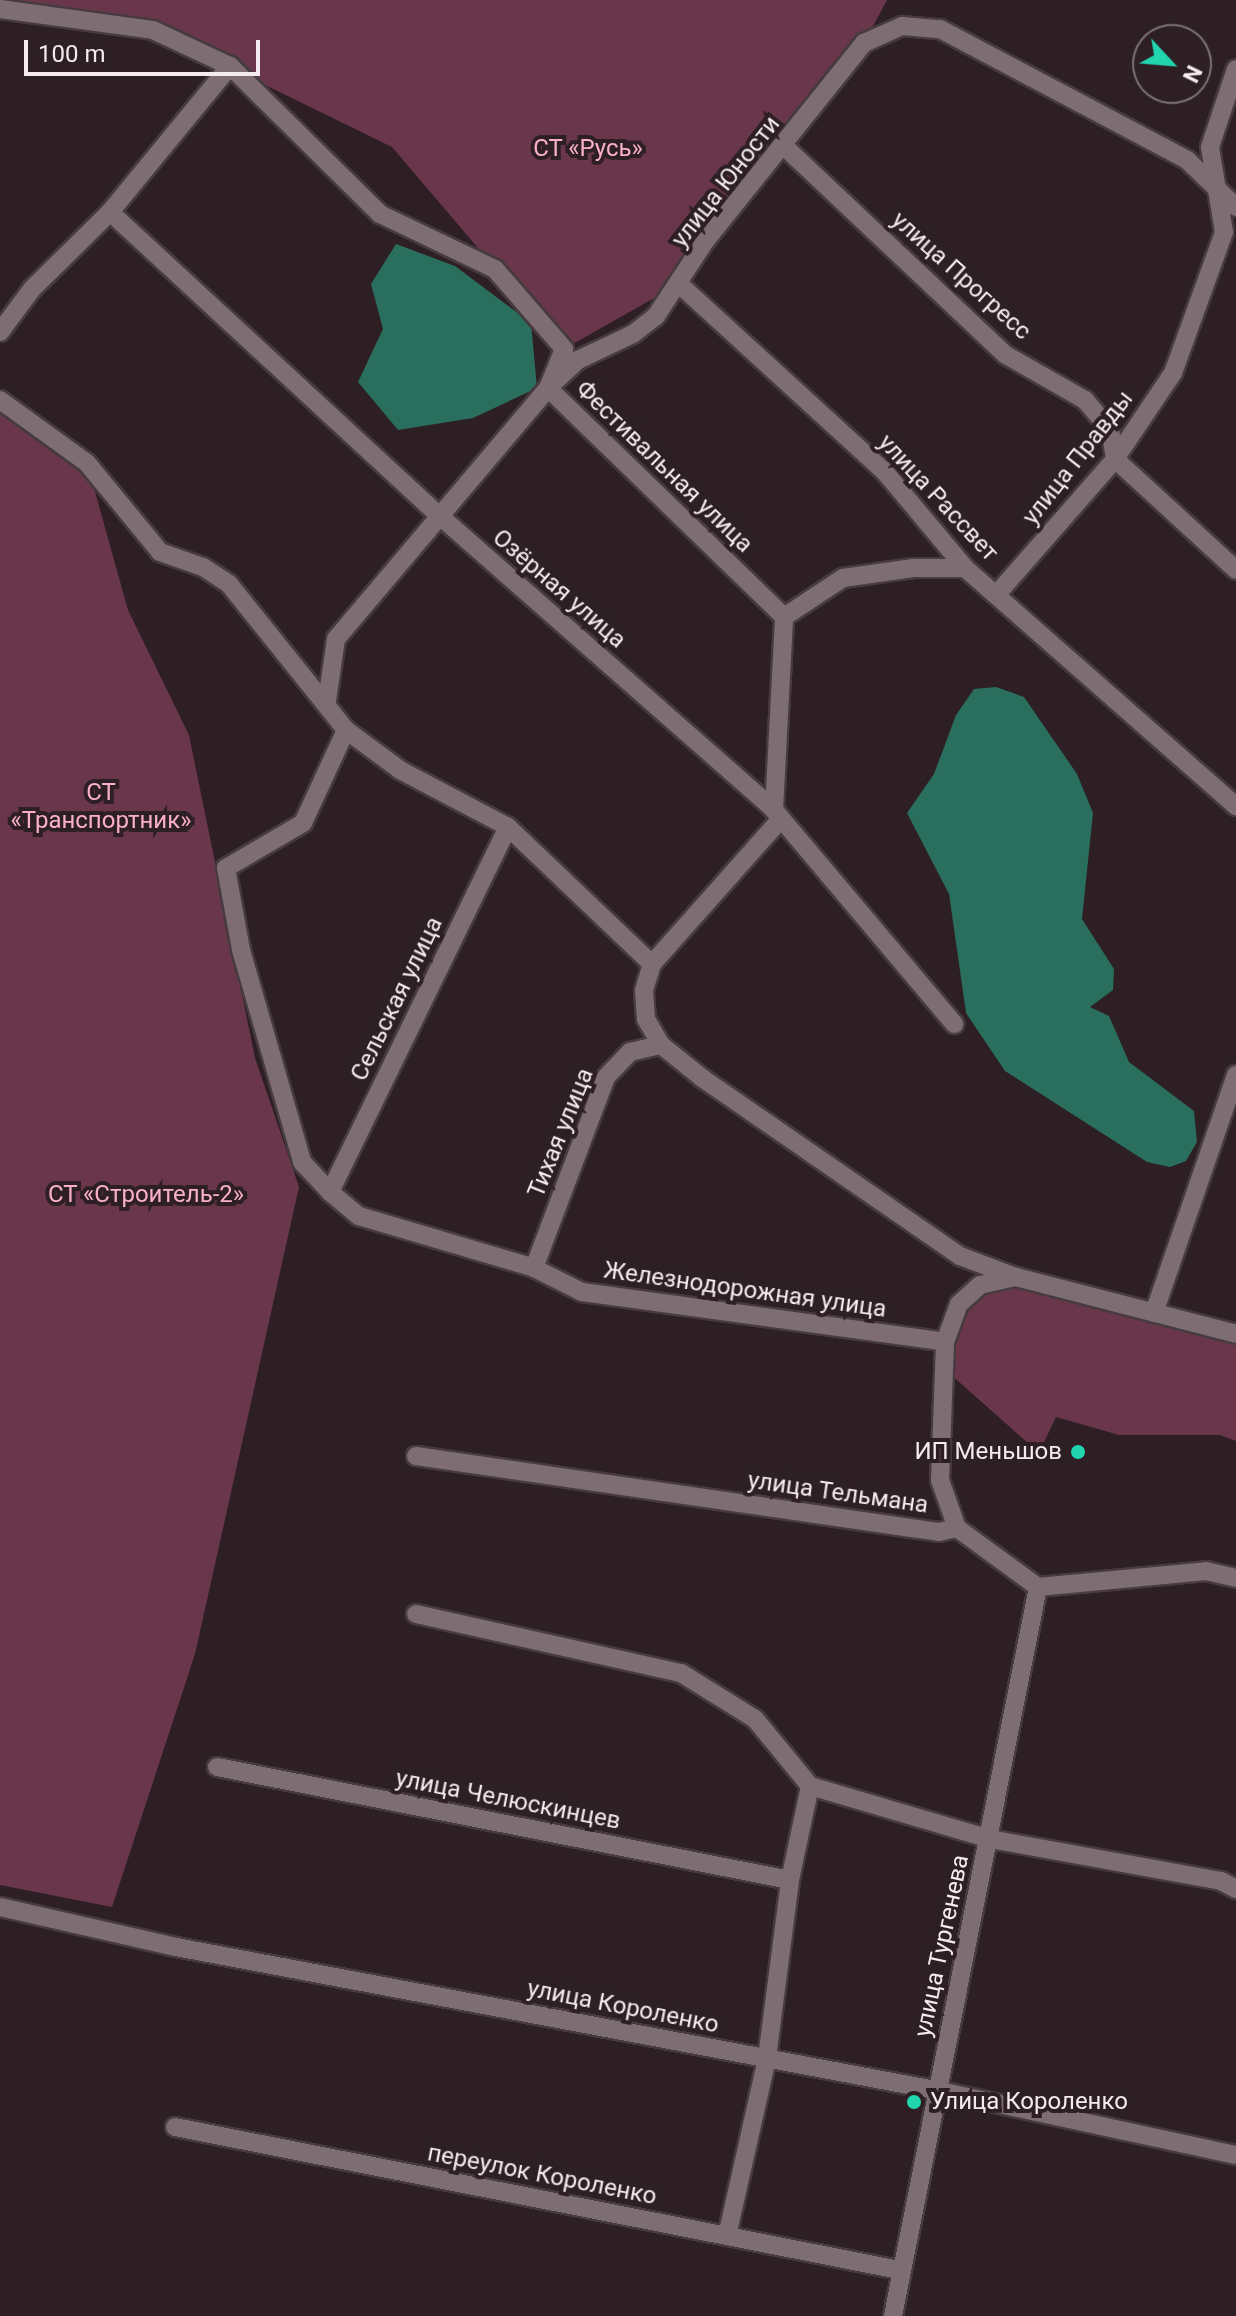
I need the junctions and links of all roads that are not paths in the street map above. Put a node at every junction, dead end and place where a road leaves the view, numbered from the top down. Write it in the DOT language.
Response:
graph roads {
  1 [pos="0,9"];
  2 [pos="230,66"];
  3 [pos="1236,69"];
  4 [pos="785,147"];
  5 [pos="1216,193"];
  6 [pos="1236,207"];
  7 [pos="110,212"];
  8 [pos="679,284"];
  9 [pos="0,332"];
  10 [pos="548,388"];
  11 [pos="0,400"];
  12 [pos="1115,459"];
  13 [pos="441,517"];
  14 [pos="965,568"];
  15 [pos="1236,570"];
  16 [pos="997,594"];
  17 [pos="784,617"];
  18 [pos="327,701"];
  19 [pos="346,730"];
  20 [pos="1236,806"];
  21 [pos="777,815"];
  22 [pos="508,827"];
  23 [pos="652,964"];
  24 [pos="954,1024"];
  25 [pos="661,1045"];
  26 [pos="1236,1075"];
  27 [pos="330,1192"];
  28 [pos="534,1268"];
  29 [pos="1016,1277"];
  30 [pos="1154,1313"];
  31 [pos="1236,1334"];
  32 [pos="945,1342"];
  33 [pos="416,1456"];
  34 [pos="957,1528"];
  35 [pos="1236,1578"];
  36 [pos="1038,1587"];
  37 [pos="416,1614"];
  38 [pos="217,1767"];
  39 [pos="810,1786"];
  40 [pos="990,1839"];
  41 [pos="790,1880"];
  42 [pos="1236,1889"];
  43 [pos="0,1907"];
  44 [pos="767,2058"];
  45 [pos="935,2090"];
  46 [pos="175,2127"];
  47 [pos="1236,2155"];
  48 [pos="727,2236"];
  49 [pos="899,2270"];
  50 [pos="893,2316"];
  1 -- 2 [label="street, Фестивальная улица"];
  2 -- 7 [label="street"];
  2 -- 10 [label="street, Фестивальная улица"];
  3 -- 5 [label="street, улица Правды"];
  4 -- 5 [label="street, улица Юности"];
  4 -- 8 [label="street, улица Юности"];
  4 -- 12 [label="street, улица Прогресс"];
  5 -- 6 [label="street, улица Юности"];
  5 -- 12 [label="street, улица Правды"];
  7 -- 9 [label="street"];
  7 -- 13 [label="street, Озёрная улица"];
  8 -- 10 [label="street, улица Юности"];
  8 -- 14 [label="street, улица Рассвет"];
  10 -- 13 [label="street, улица Юности"];
  10 -- 17 [label="street, Фестивальная улица"];
  11 -- 18 [label="street"];
  12 -- 15 [label="street, улица Прогресс"];
  12 -- 16 [label="street, улица Правды"];
  13 -- 18 [label="street, улица Юности"];
  13 -- 21 [label="street, Озёрная улица"];
  14 -- 16 [label="street, улица Рассвет"];
  14 -- 17 [label="street"];
  16 -- 20 [label="street, улица Рассвет"];
  17 -- 21 [label="street"];
  18 -- 19 [label="street"];
  19 -- 22 [label="street"];
  19 -- 27 [label="street, Железнодорожная улица"];
  21 -- 23 [label="street"];
  21 -- 24 [label="street, Озёрная улица"];
  22 -- 23 [label="street"];
  22 -- 27 [label="street, Сельская улица"];
  23 -- 25 [label="street"];
  25 -- 28 [label="street, Тихая улица"];
  25 -- 29 [label="street"];
  26 -- 30 [label="street"];
  27 -- 28 [label="street, Железнодорожная улица"];
  28 -- 32 [label="street, Железнодорожная улица"];
  29 -- 30 [label="street"];
  29 -- 32 [label="street"];
  30 -- 31 [label="street"];
  32 -- 34 [label="street"];
  33 -- 34 [label="street, улица Тельмана"];
  34 -- 36 [label="street, улица Тельмана"];
  35 -- 36 [label="street"];
  36 -- 40 [label="street, улица Тургенева"];
  37 -- 39 [label="street"];
  38 -- 41 [label="street, улица Челюскинцев"];
  39 -- 40 [label="street"];
  39 -- 41 [label="street"];
  40 -- 42 [label="street"];
  40 -- 45 [label="street, улица Тургенева"];
  41 -- 44 [label="street"];
  43 -- 44 [label="street, улица Короленко"];
  44 -- 45 [label="street, улица Короленко"];
  44 -- 48 [label="street"];
  45 -- 47 [label="street, улица Короленко"];
  45 -- 49 [label="street, улица Тургенева"];
  46 -- 48 [label="street, переулок Короленко"];
  48 -- 49 [label="street, переулок Короленко"];
  49 -- 50 [label="street, улица Тургенева"];
}
